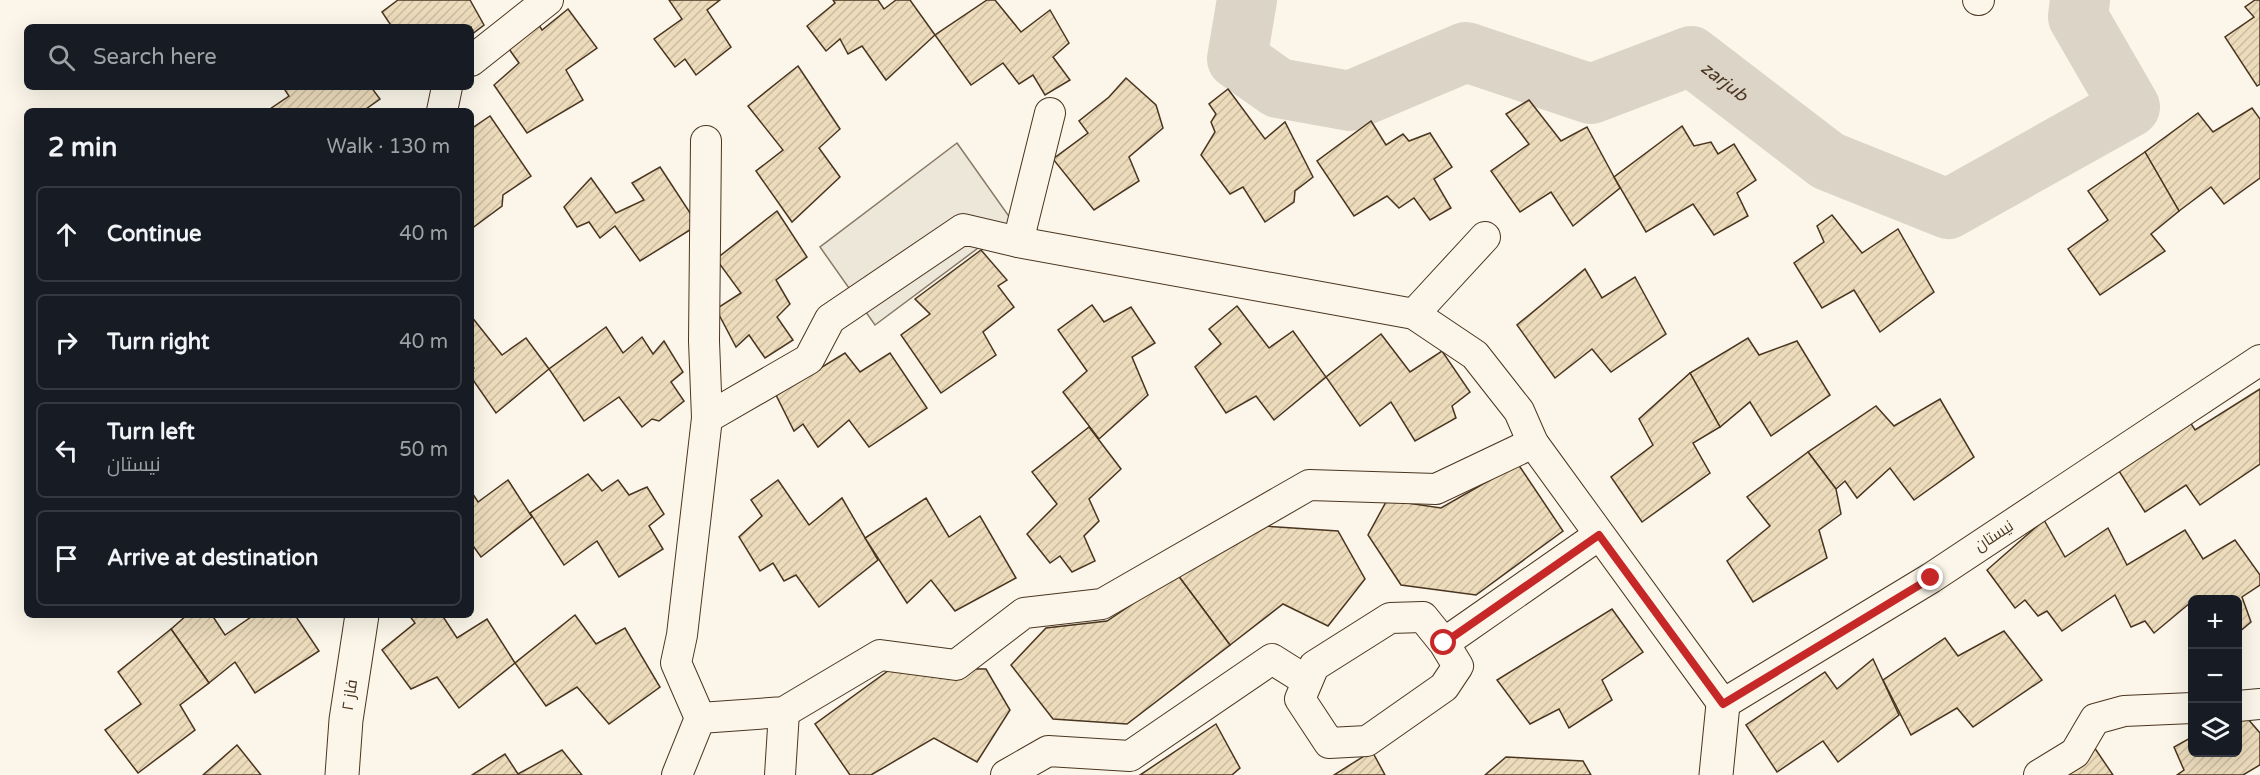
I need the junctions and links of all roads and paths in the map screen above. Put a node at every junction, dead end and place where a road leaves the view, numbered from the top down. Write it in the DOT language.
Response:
graph roads {
  1 [pos="548,0"];
  2 [pos="474,59"];
  3 [pos="446,90"];
  4 [pos="443,108"];
  5 [pos="1050,113"];
  6 [pos="706,141"];
  7 [pos="1485,237"];
  8 [pos="1018,242"];
  9 [pos="1414,314"];
  10 [pos="2260,360"];
  11 [pos="707,418"];
  12 [pos="1533,444"];
  13 [pos="1599,535"];
  14 [pos="362,618"];
  15 [pos="1444,643"];
  16 [pos="1307,681"];
  17 [pos="1723,704"];
  18 [pos="2260,704"];
  19 [pos="2242,706"];
  20 [pos="2188,708"];
  21 [pos="784,712"];
  22 [pos="700,718"];
  23 [pos="342,775"];
  24 [pos="677,775"];
  25 [pos="780,775"];
  26 [pos="1006,775"];
  27 [pos="1716,775"];
  28 [pos="2039,775"];
  1 -- 2 [label="street"];
  3 -- 4 [label="street"];
  5 -- 8 [label="street"];
  6 -- 11 [label="street"];
  7 -- 9 [label="street"];
  8 -- 9 [label="street"];
  8 -- 11 [label="street"];
  9 -- 12 [label="street"];
  10 -- 17 [label="street, نیستان"];
  11 -- 22 [label="street"];
  12 -- 13 [label="street"];
  12 -- 21 [label="street"];
  13 -- 15 [label="street"];
  13 -- 17 [label="street"];
  14 -- 23 [label="street, فاز ۲"];
  15 -- 16 [label="street"];
  15 -- 16 [label="street"];
  16 -- 26 [label="street"];
  17 -- 27 [label="street"];
  18 -- 19 [label="street"];
  20 -- 28 [label="street"];
  21 -- 22 [label="street"];
  21 -- 25 [label="street"];
  22 -- 24 [label="street"];
}
